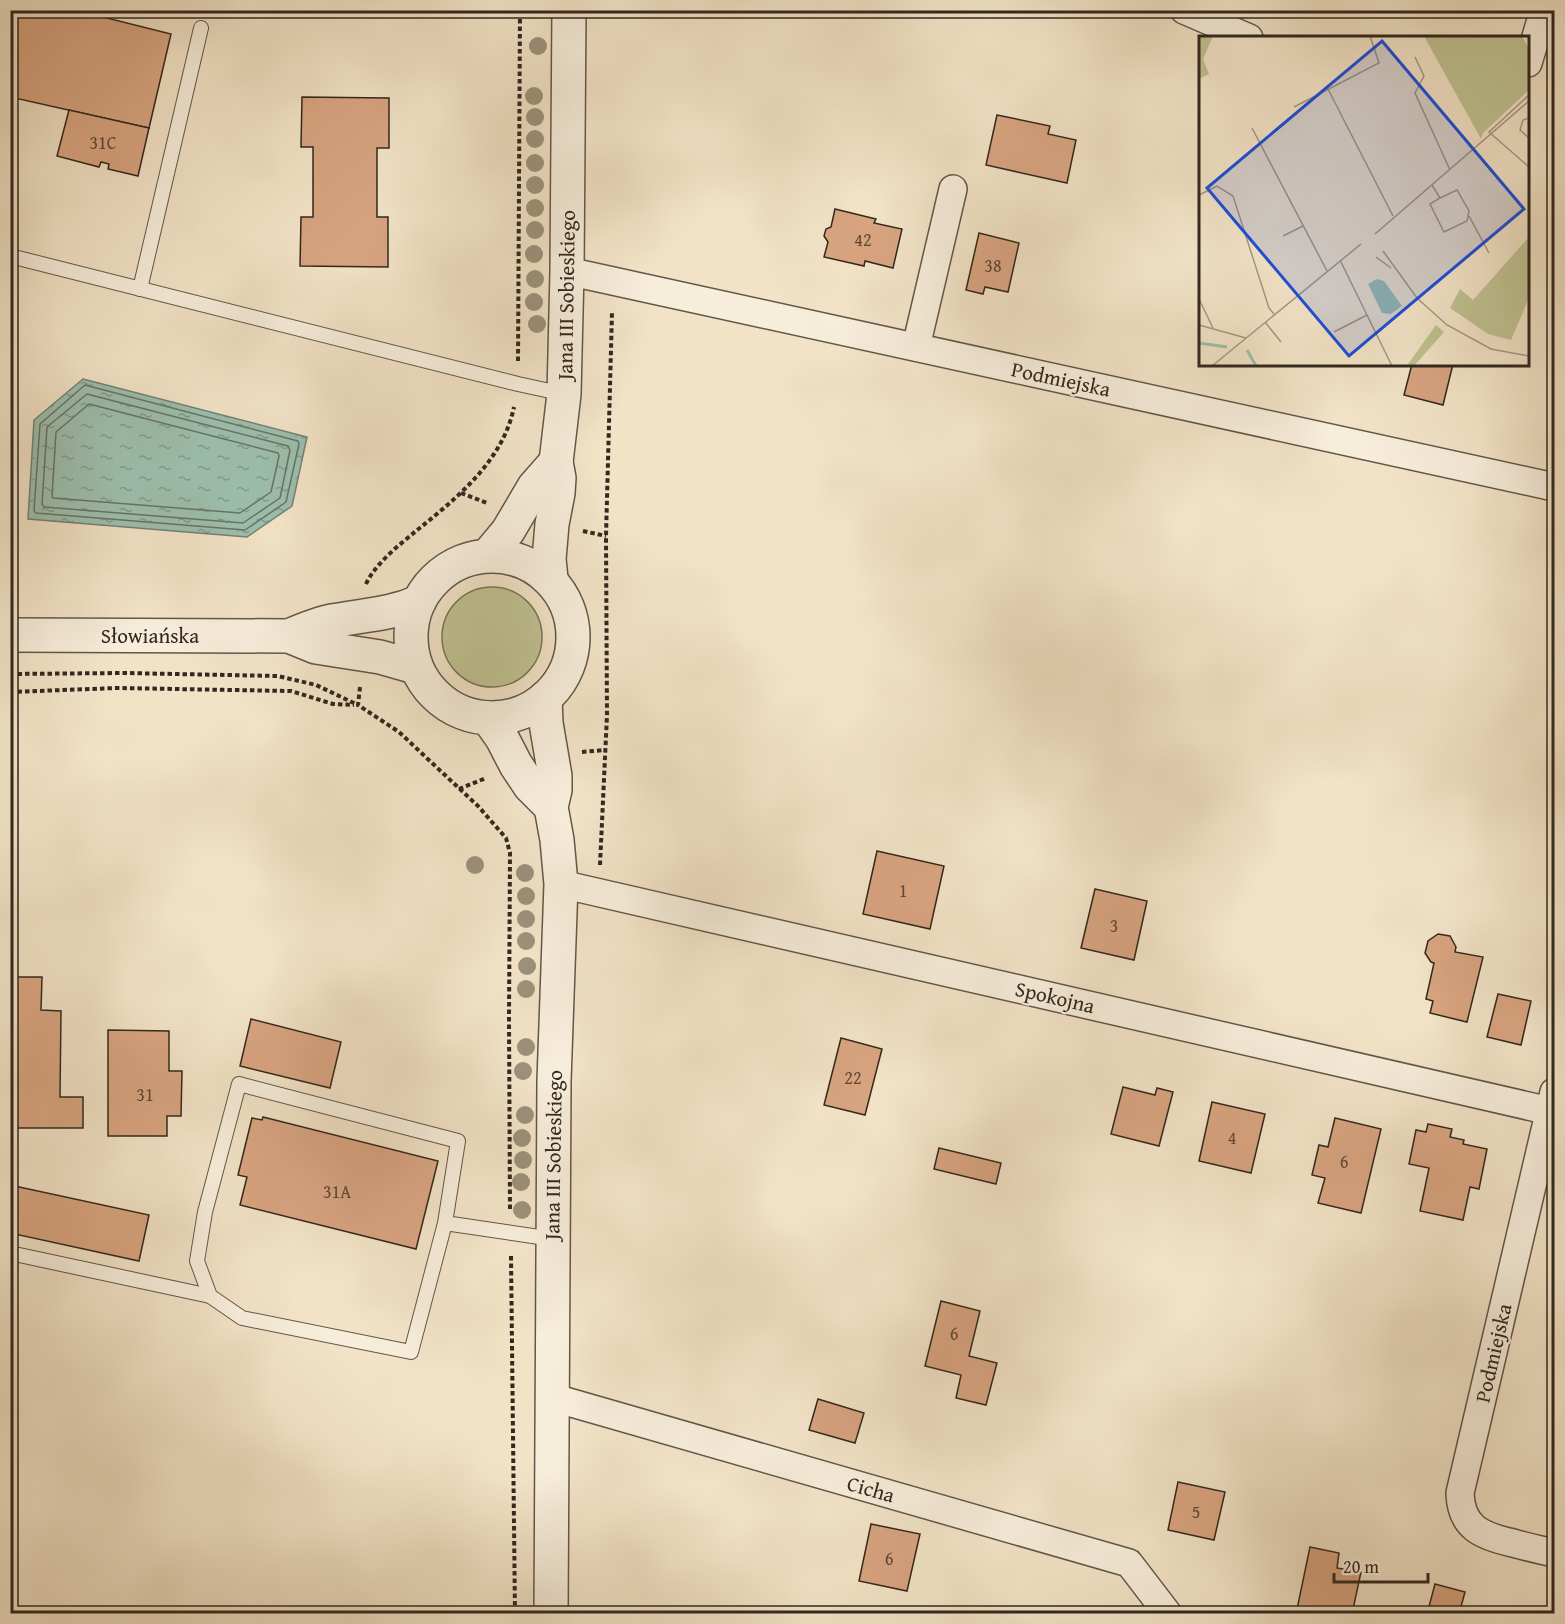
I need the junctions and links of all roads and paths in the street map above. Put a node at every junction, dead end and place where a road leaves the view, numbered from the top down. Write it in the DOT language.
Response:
graph roads {
  1 [pos="520,10"];
  2 [pos="569,10"];
  3 [pos="1184,10"];
  4 [pos="1544,10"];
  5 [pos="201,28"];
  6 [pos="1244,36"];
  7 [pos="1529,57"];
  8 [pos="953,189"];
  9 [pos="10,256"];
  10 [pos="567,271"];
  11 [pos="613,281"];
  12 [pos="140,289"];
  13 [pos="916,347"];
  14 [pos="518,384"];
  15 [pos="564,394"];
  16 [pos="556,462"];
  17 [pos="1554,487"];
  18 [pos="488,555"];
  19 [pos="551,579"];
  20 [pos="418,602"];
  21 [pos="362,618"];
  22 [pos="10,635"];
  23 [pos="289,636"];
  24 [pos="361,653"];
  25 [pos="415,667"];
  26 [pos="10,674"];
  27 [pos="10,692"];
  28 [pos="545,698"];
  29 [pos="358,705"];
  30 [pos="488,718"];
  31 [pos="551,807"];
  32 [pos="561,884"];
  33 [pos="599,892"];
  34 [pos="1552,1101"];
  35 [pos="445,1223"];
  36 [pos="510,1233"];
  37 [pos="552,1239"];
  38 [pos="10,1253"];
  39 [pos="210,1296"];
  40 [pos="551,1397"];
  41 [pos="1554,1553"];
  42 [pos="515,1614"];
  43 [pos="550,1614"];
  44 [pos="1168,1614"];
  1 -- 14 [label="path"];
  2 -- 10 [label="street, Jana III Sobieskiego"];
  3 -- 6 [label="street"];
  4 -- 7 [label="street"];
  5 -- 12 [label="lane"];
  8 -- 13 [label="street"];
  9 -- 12 [label="lane"];
  10 -- 11 [label="street, Podmiejska"];
  10 -- 15 [label="street, Jana III Sobieskiego"];
  11 -- 13 [label="street, Podmiejska"];
  11 -- 33 [label="path"];
  12 -- 14 [label="lane"];
  13 -- 17 [label="street, Podmiejska"];
  14 -- 15 [label="lane"];
  14 -- 21 [label="path"];
  15 -- 16 [label="street, Jana III Sobieskiego"];
  16 -- 18 [label="street"];
  16 -- 19 [label="street, Jana III Sobieskiego"];
  18 -- 19 [label="street"];
  18 -- 20 [label="street"];
  19 -- 28 [label="street"];
  20 -- 21 [label="street, Słowiańska"];
  20 -- 25 [label="street"];
  21 -- 23 [label="street, Słowiańska"];
  22 -- 23 [label="street, Słowiańska"];
  23 -- 24 [label="street, Słowiańska"];
  24 -- 25 [label="street, Słowiańska"];
  24 -- 29 [label="path"];
  25 -- 30 [label="street"];
  26 -- 29 [label="path"];
  27 -- 29 [label="path"];
  28 -- 30 [label="street"];
  28 -- 31 [label="street, Jana III Sobieskiego"];
  29 -- 36 [label="path"];
  30 -- 31 [label="street"];
  31 -- 32 [label="street, Jana III Sobieskiego"];
  32 -- 33 [label="street, Spokojna"];
  32 -- 37 [label="street, Jana III Sobieskiego"];
  33 -- 34 [label="street, Spokojna"];
  34 -- 41 [label="street, Podmiejska"];
  35 -- 36 [label="lane"];
  35 -- 39 [label="lane"];
  35 -- 39 [label="lane"];
  36 -- 37 [label="lane"];
  36 -- 42 [label="path"];
  37 -- 40 [label="street, Jana III Sobieskiego"];
  38 -- 39 [label="lane"];
  40 -- 43 [label="street, Jana III Sobieskiego"];
  40 -- 44 [label="street, Cicha"];
}
